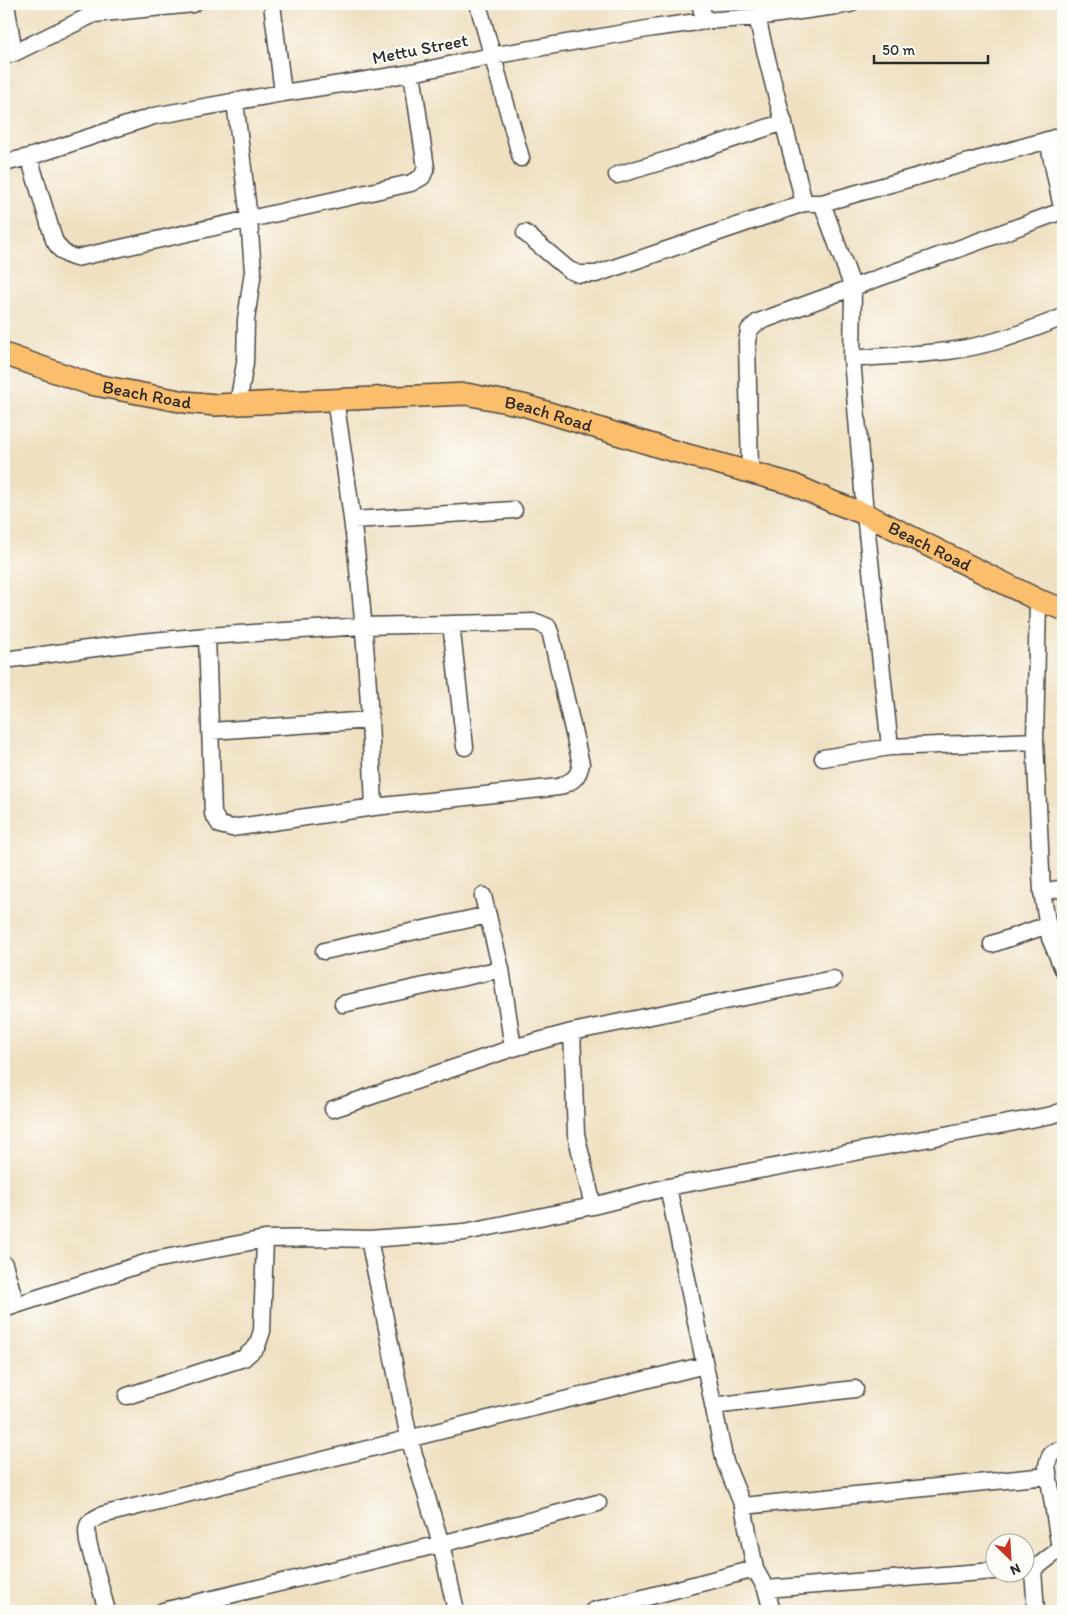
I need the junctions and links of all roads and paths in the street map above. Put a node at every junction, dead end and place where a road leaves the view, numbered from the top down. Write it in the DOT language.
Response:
graph roads {
  1 [pos="6,4"];
  2 [pos="193,4"];
  3 [pos="272,4"];
  4 [pos="478,4"];
  5 [pos="700,4"];
  6 [pos="850,4"];
  7 [pos="816,6"];
  8 [pos="93,9"];
  9 [pos="757,17"];
  10 [pos="705,21"];
  11 [pos="9,54"];
  12 [pos="491,56"];
  13 [pos="412,73"];
  14 [pos="283,93"];
  15 [pos="235,101"];
  16 [pos="784,122"];
  17 [pos="1063,135"];
  18 [pos="1048,140"];
  19 [pos="29,157"];
  20 [pos="521,158"];
  21 [pos="4,162"];
  22 [pos="617,175"];
  23 [pos="804,203"];
  24 [pos="822,203"];
  25 [pos="1063,212"];
  26 [pos="249,219"];
  27 [pos="525,233"];
  28 [pos="853,288"];
  29 [pos="1063,317"];
  30 [pos="4,354"];
  31 [pos="852,359"];
  32 [pos="335,398"];
  33 [pos="238,404"];
  34 [pos="750,472"];
  35 [pos="514,510"];
  36 [pos="865,514"];
  37 [pos="353,520"];
  38 [pos="1038,600"];
  39 [pos="1063,610"];
  40 [pos="451,624"];
  41 [pos="363,626"];
  42 [pos="208,636"];
  43 [pos="4,660"];
  44 [pos="370,720"];
  45 [pos="211,731"];
  46 [pos="1035,741"];
  47 [pos="466,747"];
  48 [pos="890,747"];
  49 [pos="823,758"];
  50 [pos="374,807"];
  51 [pos="1063,888"];
  52 [pos="1042,892"];
  53 [pos="483,896"];
  54 [pos="488,915"];
  55 [pos="1048,925"];
  56 [pos="992,944"];
  57 [pos="324,950"];
  58 [pos="501,969"];
  59 [pos="1063,969"];
  60 [pos="834,979"];
  61 [pos="343,1004"];
  62 [pos="572,1032"];
  63 [pos="513,1048"];
  64 [pos="333,1109"];
  65 [pos="1063,1111"];
  66 [pos="668,1187"];
  67 [pos="593,1206"];
  68 [pos="265,1239"];
  69 [pos="369,1239"];
  70 [pos="4,1264"];
  71 [pos="10,1307"];
  72 [pos="705,1365"];
  73 [pos="856,1389"];
  74 [pos="127,1396"];
  75 [pos="713,1406"];
  76 [pos="409,1438"];
  77 [pos="1063,1449"];
  78 [pos="1048,1476"];
  79 [pos="598,1503"];
  80 [pos="743,1506"];
  81 [pos="441,1544"];
  82 [pos="1061,1548"];
  83 [pos="1034,1567"];
  84 [pos="755,1569"];
  85 [pos="984,1571"];
  86 [pos="1031,1582"];
  87 [pos="766,1589"];
  88 [pos="107,1611"];
  89 [pos="163,1611"];
  90 [pos="456,1611"];
  91 [pos="593,1611"];
  92 [pos="772,1611"];
  93 [pos="1036,1611"];
  1 -- 11 [label="street"];
  2 -- 8 [label="street"];
  3 -- 14 [label="street"];
  4 -- 12 [label="street"];
  5 -- 10 [label="street"];
  6 -- 7 [label="street, Mettu Street"];
  7 -- 9 [label="street, Mettu Street"];
  8 -- 11 [label="street"];
  9 -- 10 [label="street, Mettu Street"];
  9 -- 16 [label="street"];
  10 -- 12 [label="street, Mettu Street"];
  12 -- 13 [label="street, Mettu Street"];
  12 -- 20 [label="street"];
  13 -- 14 [label="street, Mettu Street"];
  13 -- 26 [label="street"];
  14 -- 15 [label="street, Mettu Street"];
  15 -- 19 [label="street, Mettu Street"];
  15 -- 26 [label="street"];
  16 -- 22 [label="street"];
  16 -- 23 [label="street"];
  17 -- 18 [label="street"];
  18 -- 24 [label="street"];
  18 -- 25 [label="street"];
  19 -- 21 [label="street, Mettu Street"];
  19 -- 26 [label="street"];
  23 -- 24 [label="street"];
  23 -- 27 [label="street"];
  24 -- 28 [label="street"];
  25 -- 28 [label="street"];
  26 -- 33 [label="street"];
  28 -- 31 [label="street"];
  28 -- 34 [label="street"];
  29 -- 31 [label="street"];
  30 -- 33 [label="main road, Beach Road"];
  31 -- 36 [label="street"];
  32 -- 33 [label="main road, Beach Road"];
  32 -- 34 [label="main road, Beach Road"];
  32 -- 37 [label="street"];
  34 -- 36 [label="main road, Beach Road"];
  35 -- 37 [label="street"];
  36 -- 38 [label="main road, Beach Road"];
  36 -- 48 [label="street"];
  37 -- 41 [label="street"];
  38 -- 39 [label="main road, Beach Road"];
  38 -- 46 [label="street"];
  40 -- 41 [label="street"];
  40 -- 47 [label="street"];
  40 -- 50 [label="street"];
  41 -- 42 [label="street"];
  41 -- 44 [label="street"];
  42 -- 43 [label="street"];
  42 -- 45 [label="street"];
  44 -- 45 [label="street"];
  44 -- 50 [label="street"];
  45 -- 50 [label="street"];
  46 -- 48 [label="street"];
  46 -- 52 [label="street"];
  48 -- 49 [label="street"];
  51 -- 52 [label="street"];
  52 -- 55 [label="street"];
  53 -- 54 [label="street"];
  54 -- 57 [label="street"];
  54 -- 58 [label="street"];
  55 -- 56 [label="street"];
  55 -- 59 [label="street"];
  58 -- 61 [label="street"];
  58 -- 63 [label="street"];
  60 -- 62 [label="street"];
  62 -- 63 [label="street"];
  62 -- 67 [label="street"];
  63 -- 64 [label="street"];
  65 -- 66 [label="street"];
  66 -- 67 [label="street"];
  66 -- 72 [label="street"];
  67 -- 69 [label="street"];
  68 -- 69 [label="street"];
  68 -- 71 [label="street"];
  68 -- 74 [label="street"];
  69 -- 76 [label="street"];
  70 -- 71 [label="street"];
  72 -- 75 [label="street"];
  72 -- 76 [label="street"];
  73 -- 75 [label="street"];
  75 -- 80 [label="street"];
  76 -- 81 [label="street"];
  76 -- 88 [label="street"];
  77 -- 78 [label="street"];
  78 -- 80 [label="street"];
  78 -- 82 [label="street"];
  79 -- 81 [label="street"];
  80 -- 84 [label="street"];
  81 -- 89 [label="street"];
  81 -- 90 [label="street"];
  82 -- 83 [label="street"];
  84 -- 87 [label="street"];
  84 -- 91 [label="street"];
  85 -- 87 [label="street"];
  86 -- 93 [label="street"];
  87 -- 92 [label="street"];
}
